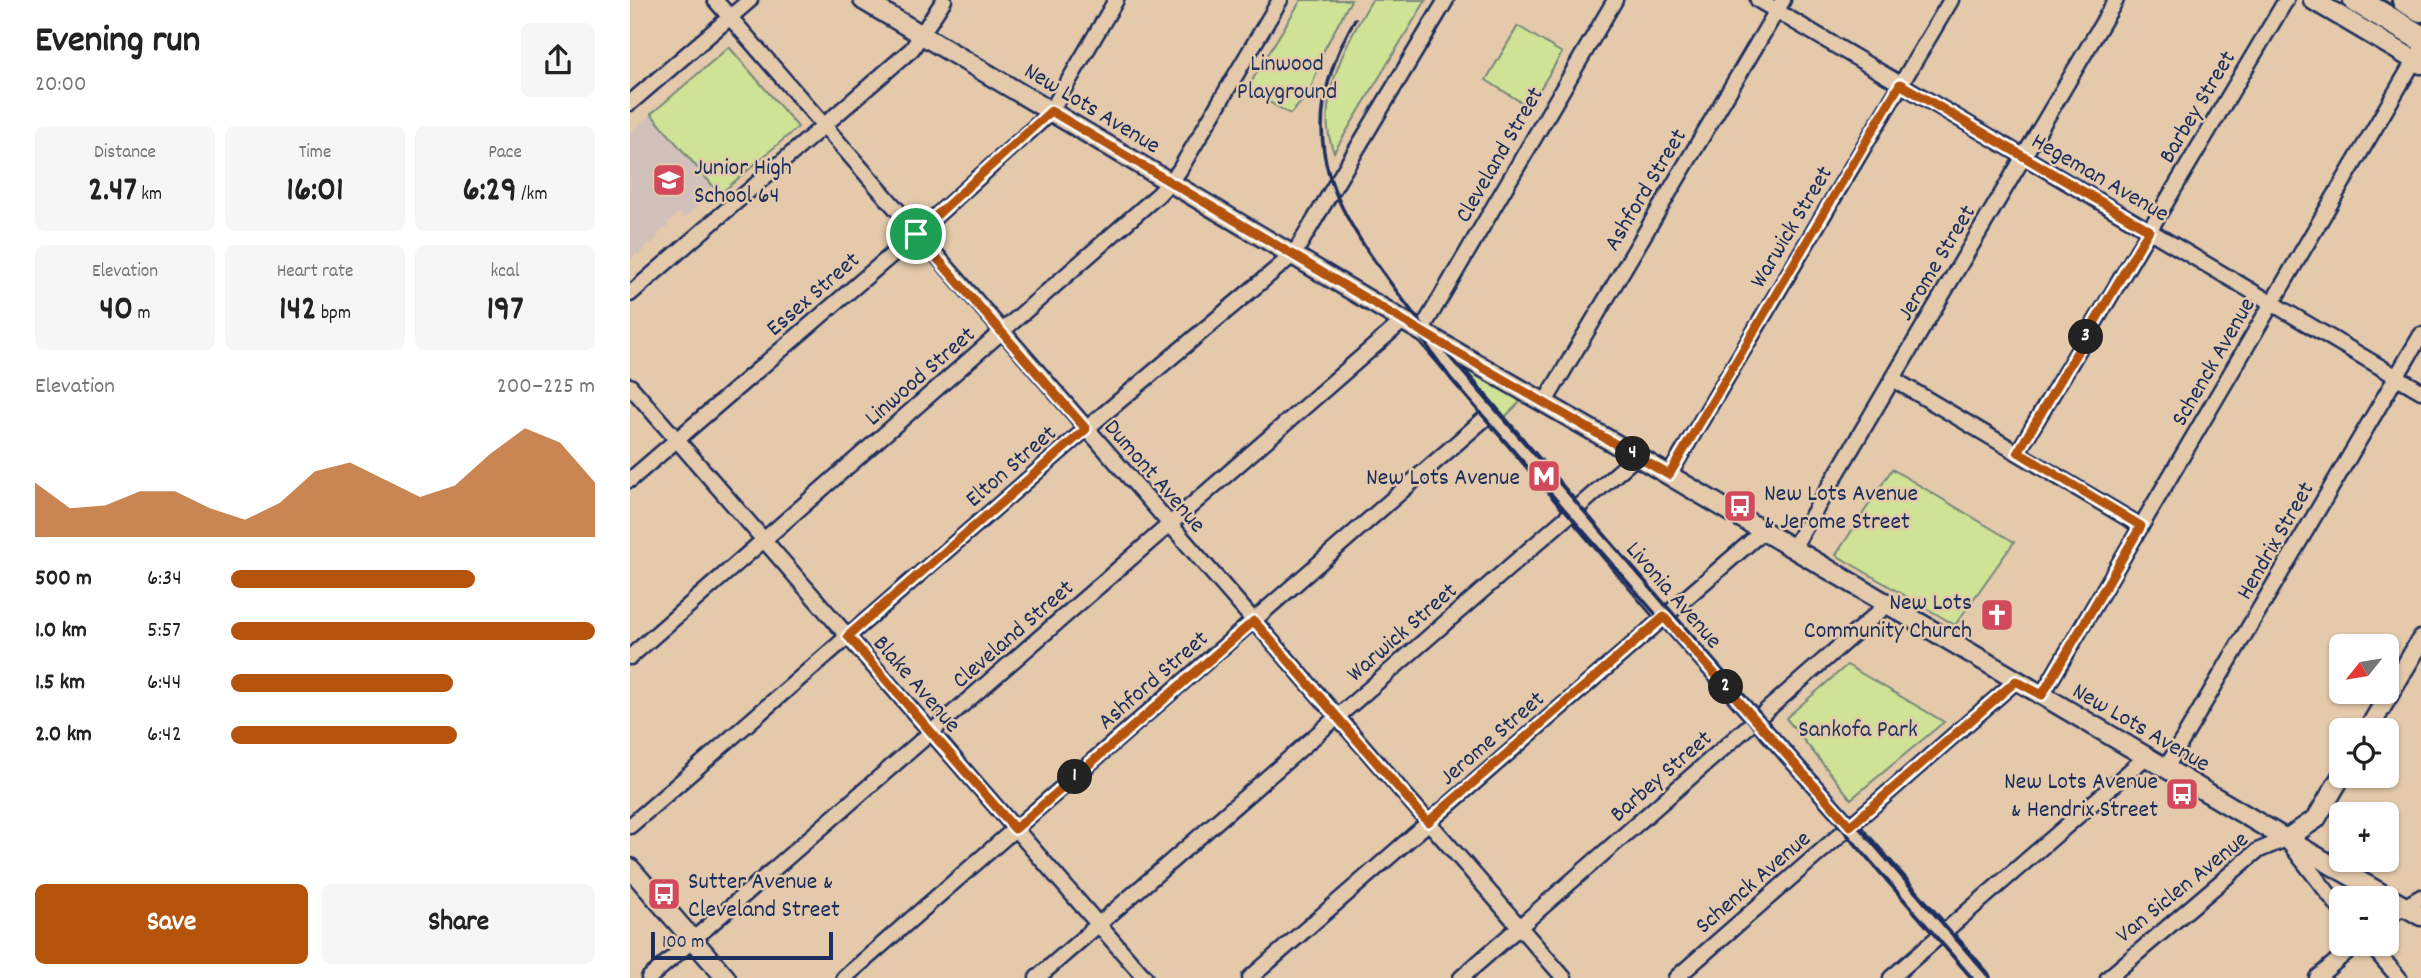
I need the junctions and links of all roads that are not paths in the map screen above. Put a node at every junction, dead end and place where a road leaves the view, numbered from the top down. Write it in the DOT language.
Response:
graph roads {
  1 [pos="715,0"];
  2 [pos="750,0"];
  3 [pos="863,0"];
  4 [pos="944,0"];
  5 [pos="1116,0"];
  6 [pos="1280,0"];
  7 [pos="1446,0"];
  8 [pos="1615,0"];
  9 [pos="1758,0"];
  10 [pos="1951,0"];
  11 [pos="2116,0"];
  12 [pos="2286,0"];
  13 [pos="2313,0"];
  14 [pos="2356,0"];
  15 [pos="2405,0"];
  16 [pos="1779,5"];
  17 [pos="2421,9"];
  18 [pos="730,17"];
  19 [pos="923,35"];
  20 [pos="2419,53"];
  21 [pos="1900,84"];
  22 [pos="630,103"];
  23 [pos="1051,111"];
  24 [pos="824,127"];
  25 [pos="2024,157"];
  26 [pos="1171,182"];
  27 [pos="2149,230"];
  28 [pos="916,234"];
  29 [pos="1294,254"];
  30 [pos="630,294"];
  31 [pos="2272,303"];
  32 [pos="1403,321"];
  33 [pos="1421,331"];
  34 [pos="1002,333"];
  35 [pos="2421,335"];
  36 [pos="2397,377"];
  37 [pos="1893,379"];
  38 [pos="630,386"];
  39 [pos="2421,391"];
  40 [pos="1545,402"];
  41 [pos="1490,414"];
  42 [pos="1086,429"];
  43 [pos="677,440"];
  44 [pos="2018,452"];
  45 [pos="1637,456"];
  46 [pos="1669,475"];
  47 [pos="630,480"];
  48 [pos="1573,511"];
  49 [pos="1170,525"];
  50 [pos="2141,526"];
  51 [pos="1763,531"];
  52 [pos="764,540"];
  53 [pos="1793,548"];
  54 [pos="1888,604"];
  55 [pos="1664,617"];
  56 [pos="1254,621"];
  57 [pos="848,636"];
  58 [pos="2421,640"];
  59 [pos="630,657"];
  60 [pos="2016,681"];
  61 [pos="2042,695"];
  62 [pos="1337,717"];
  63 [pos="2375,718"];
  64 [pos="1757,721"];
  65 [pos="931,733"];
  66 [pos="2146,757"];
  67 [pos="2166,768"];
  68 [pos="2334,788"];
  69 [pos="1428,822"];
  70 [pos="630,826"];
  71 [pos="1850,826"];
  72 [pos="1015,829"];
  73 [pos="2286,839"];
  74 [pos="630,867"];
  75 [pos="2329,894"];
  76 [pos="2416,907"];
  77 [pos="2399,913"];
  78 [pos="1098,925"];
  79 [pos="1520,927"];
  80 [pos="1943,933"];
  81 [pos="693,940"];
  82 [pos="2342,956"];
  83 [pos="2380,956"];
  84 [pos="649,978"];
  85 [pos="726,978"];
  86 [pos="844,978"];
  87 [pos="1037,978"];
  88 [pos="1145,978"];
  89 [pos="1250,978"];
  90 [pos="1461,978"];
  91 [pos="1564,978"];
  92 [pos="1676,978"];
  93 [pos="1891,978"];
  94 [pos="1982,978"];
  95 [pos="2108,978"];
  96 [pos="2317,978"];
  97 [pos="2399,978"];
  1 -- 18 [label="street, Dumont Avenue"];
  2 -- 18 [label="street"];
  3 -- 19 [label="street, New Lots Avenue"];
  4 -- 19 [label="street"];
  5 -- 23 [label="street, Essex Street"];
  6 -- 26 [label="street, Linwood Street"];
  7 -- 29 [label="street, Elton Street"];
  8 -- 33 [label="street, Cleveland Street"];
  9 -- 16 [label="street, Hegeman Avenue"];
  10 -- 21 [label="street, Warwick Street"];
  11 -- 25 [label="street, Jerome Street"];
  12 -- 27 [label="street, Barbey Street"];
  13 -- 20 [label="street"];
  14 -- 20 [label="highway"];
  15 -- 17 [label="highway"];
  16 -- 21 [label="street, Hegeman Avenue"];
  16 -- 40 [label="street, Ashford Street"];
  18 -- 22 [label="street"];
  18 -- 24 [label="street, Dumont Avenue"];
  19 -- 23 [label="street, New Lots Avenue"];
  19 -- 24 [label="street"];
  20 -- 31 [label="street, Schenck Avenue"];
  21 -- 25 [label="street, Hegeman Avenue"];
  21 -- 46 [label="street, Warwick Street"];
  23 -- 26 [label="street, New Lots Avenue"];
  23 -- 28 [label="street, Essex Street"];
  24 -- 28 [label="street, Dumont Avenue"];
  24 -- 30 [label="street"];
  25 -- 27 [label="street, Hegeman Avenue"];
  25 -- 37 [label="street, Jerome Street"];
  26 -- 29 [label="street, New Lots Avenue"];
  26 -- 34 [label="street, Linwood Street"];
  27 -- 31 [label="street, Hegeman Avenue"];
  27 -- 44 [label="street, Barbey Street"];
  28 -- 34 [label="street, Dumont Avenue"];
  28 -- 43 [label="street, Essex Street"];
  29 -- 32 [label="street, New Lots Avenue"];
  29 -- 42 [label="street, Elton Street"];
  31 -- 36 [label="street, Hegeman Avenue"];
  31 -- 50 [label="street, Schenck Avenue"];
  32 -- 33 [label="street, New Lots Avenue"];
  32 -- 49 [label="street, Cleveland Street"];
  33 -- 40 [label="street, New Lots Avenue"];
  33 -- 41 [label="street, Livonia Avenue"];
  34 -- 42 [label="street, Dumont Avenue"];
  34 -- 52 [label="street, Linwood Street"];
  35 -- 36 [label="street, Hendrix Street"];
  36 -- 39 [label="street, Hegeman Avenue"];
  36 -- 67 [label="street, Hendrix Street"];
  37 -- 44 [label="street"];
  37 -- 53 [label="street, Jerome Street"];
  38 -- 43 [label="street, Blake Avenue"];
  40 -- 45 [label="street, New Lots Avenue"];
  41 -- 48 [label="street, Livonia Avenue"];
  41 -- 56 [label="street, Ashford Street"];
  42 -- 49 [label="street, Dumont Avenue"];
  42 -- 57 [label="street, Elton Street"];
  43 -- 47 [label="street, Essex Street"];
  43 -- 52 [label="street, Blake Avenue"];
  44 -- 50 [label="street"];
  45 -- 46 [label="street, New Lots Avenue"];
  45 -- 48 [label="street, Warwick Street"];
  46 -- 51 [label="street, New Lots Avenue"];
  48 -- 55 [label="street, Livonia Avenue"];
  48 -- 62 [label="street, Warwick Street"];
  49 -- 56 [label="street, Dumont Avenue"];
  49 -- 65 [label="street, Cleveland Street"];
  50 -- 61 [label="street, Schenck Avenue"];
  51 -- 53 [label="street, New Lots Avenue"];
  51 -- 55 [label="street, Jerome Street"];
  52 -- 57 [label="street, Blake Avenue"];
  52 -- 59 [label="street, Linwood Street"];
  53 -- 54 [label="street, New Lots Avenue"];
  54 -- 60 [label="street, New Lots Avenue"];
  54 -- 64 [label="street, Barbey Street"];
  55 -- 64 [label="street, Livonia Avenue"];
  55 -- 69 [label="street, Jerome Street"];
  56 -- 62 [label="street, Dumont Avenue"];
  56 -- 72 [label="street, Ashford Street"];
  57 -- 65 [label="street, Blake Avenue"];
  57 -- 70 [label="street, Elton Street"];
  58 -- 63 [label="street"];
  60 -- 61 [label="street, New Lots Avenue"];
  60 -- 71 [label="street, Schenck Avenue"];
  61 -- 66 [label="street, New Lots Avenue"];
  62 -- 69 [label="street, Dumont Avenue"];
  62 -- 78 [label="street, Warwick Street"];
  64 -- 71 [label="street, Livonia Avenue"];
  64 -- 79 [label="street, Barbey Street"];
  65 -- 72 [label="street, Blake Avenue"];
  65 -- 81 [label="street, Cleveland Street"];
  66 -- 67 [label="street, New Lots Avenue"];
  66 -- 80 [label="street"];
  67 -- 73 [label="street, New Lots Avenue"];
  68 -- 73 [label="street, Van Siclen Avenue"];
  69 -- 79 [label="street, Dumont Avenue"];
  69 -- 89 [label="street, Jerome Street"];
  71 -- 80 [label="street, Livonia Avenue"];
  71 -- 92 [label="street, Schenck Avenue"];
  72 -- 78 [label="street, Blake Avenue"];
  72 -- 86 [label="street, Ashford Street"];
  73 -- 75 [label="street"];
  73 -- 76 [label="street, New Lots Avenue"];
  73 -- 95 [label="street, Van Siclen Avenue"];
  74 -- 81 [label="street"];
  76 -- 77 [label="street"];
  78 -- 87 [label="street, Warwick Street"];
  78 -- 88 [label="street, Blake Avenue"];
  79 -- 90 [label="street, Barbey Street"];
  79 -- 91 [label="street, Dumont Avenue"];
  80 -- 93 [label="street"];
  80 -- 94 [label="street, Livonia Avenue"];
  81 -- 84 [label="street, Cleveland Street"];
  81 -- 85 [label="street"];
  82 -- 96 [label="street"];
  83 -- 97 [label="street"];
}
